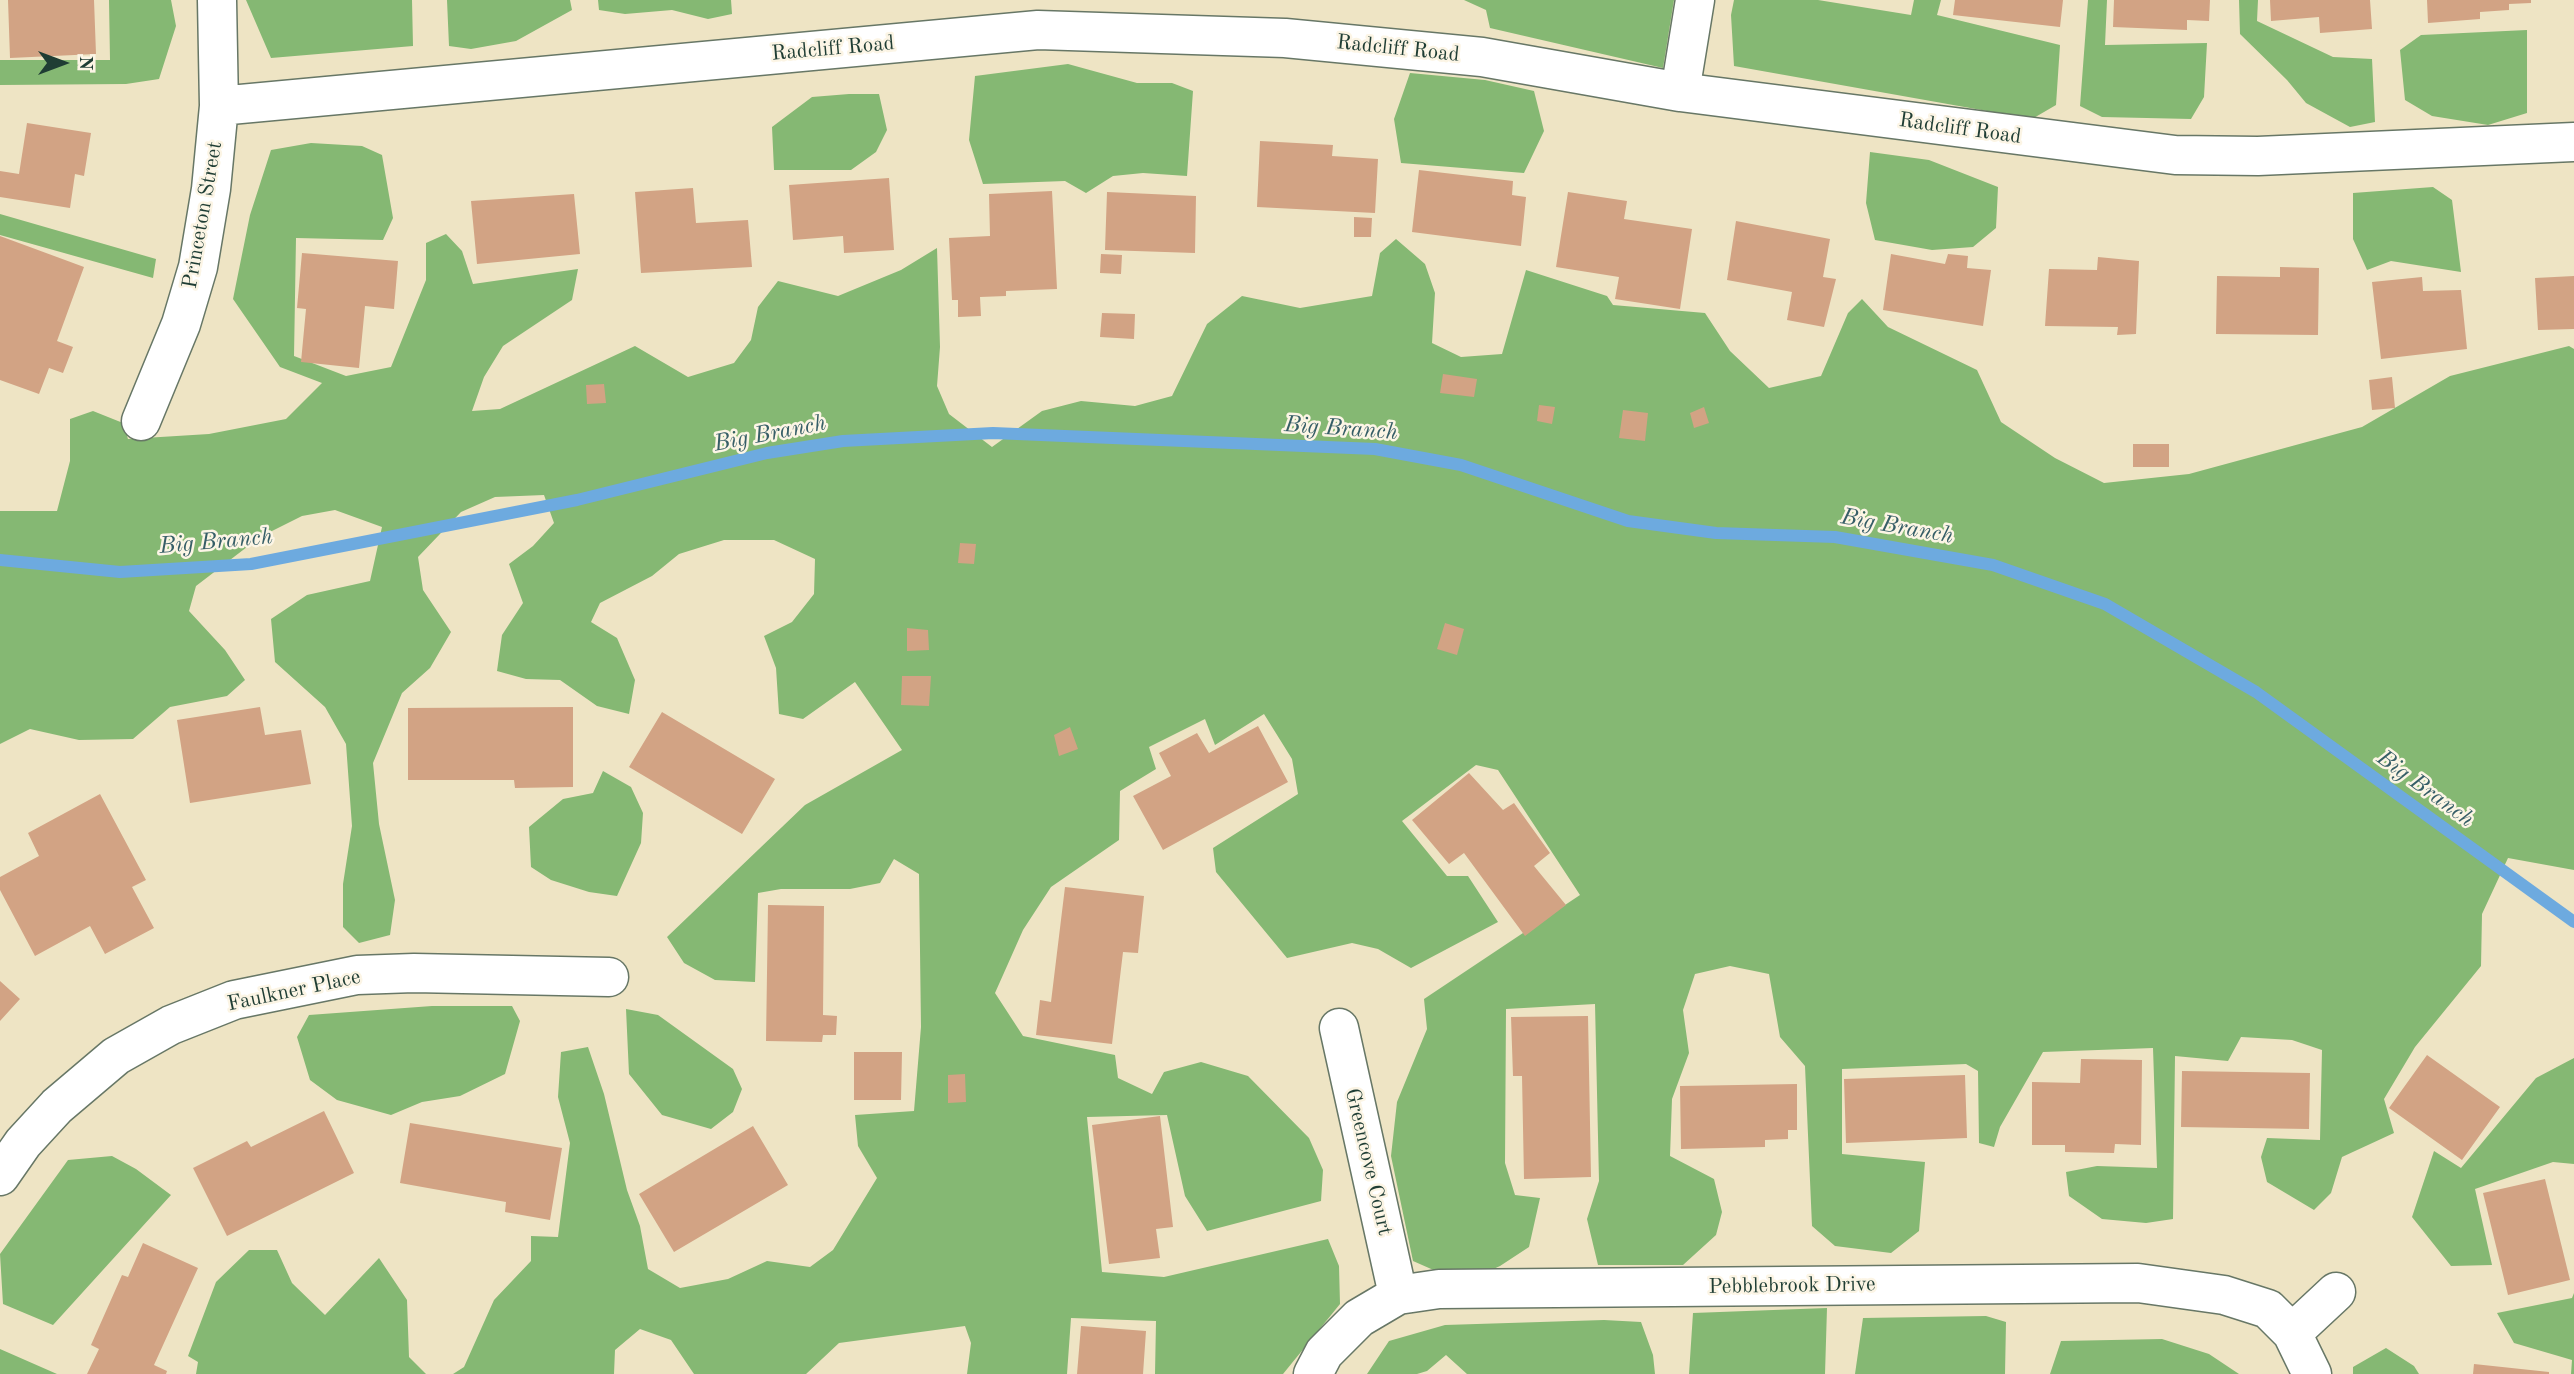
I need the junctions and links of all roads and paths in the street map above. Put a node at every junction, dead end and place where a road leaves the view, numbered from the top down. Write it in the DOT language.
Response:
graph roads {
  1 [pos="217,0"];
  2 [pos="1695,0"];
  3 [pos="1038,15"];
  4 [pos="1680,92"];
  5 [pos="219,106"];
  6 [pos="2574,142"];
  7 [pos="141,421"];
  8 [pos="609,977"];
  9 [pos="1339,1028"];
  10 [pos="0,1176"];
  11 [pos="2336,1292"];
  12 [pos="1398,1295"];
  13 [pos="2292,1333"];
  14 [pos="1313,1374"];
  15 [pos="2312,1374"];
  1 -- 5 [label="street, Princeton Street"];
  2 -- 4 [label="street"];
  3 -- 4 [label="street, Radcliff Road"];
  3 -- 5 [label="street, Radcliff Road"];
  4 -- 6 [label="street, Radcliff Road"];
  5 -- 7 [label="street, Princeton Street"];
  8 -- 10 [label="street, Faulkner Place"];
  9 -- 12 [label="street, Greencove Court"];
  11 -- 13 [label="street"];
  12 -- 13 [label="street, Pebblebrook Drive"];
  12 -- 14 [label="street, Pebblebrook Drive"];
  13 -- 15 [label="street, Pebblebrook Drive"];
}
